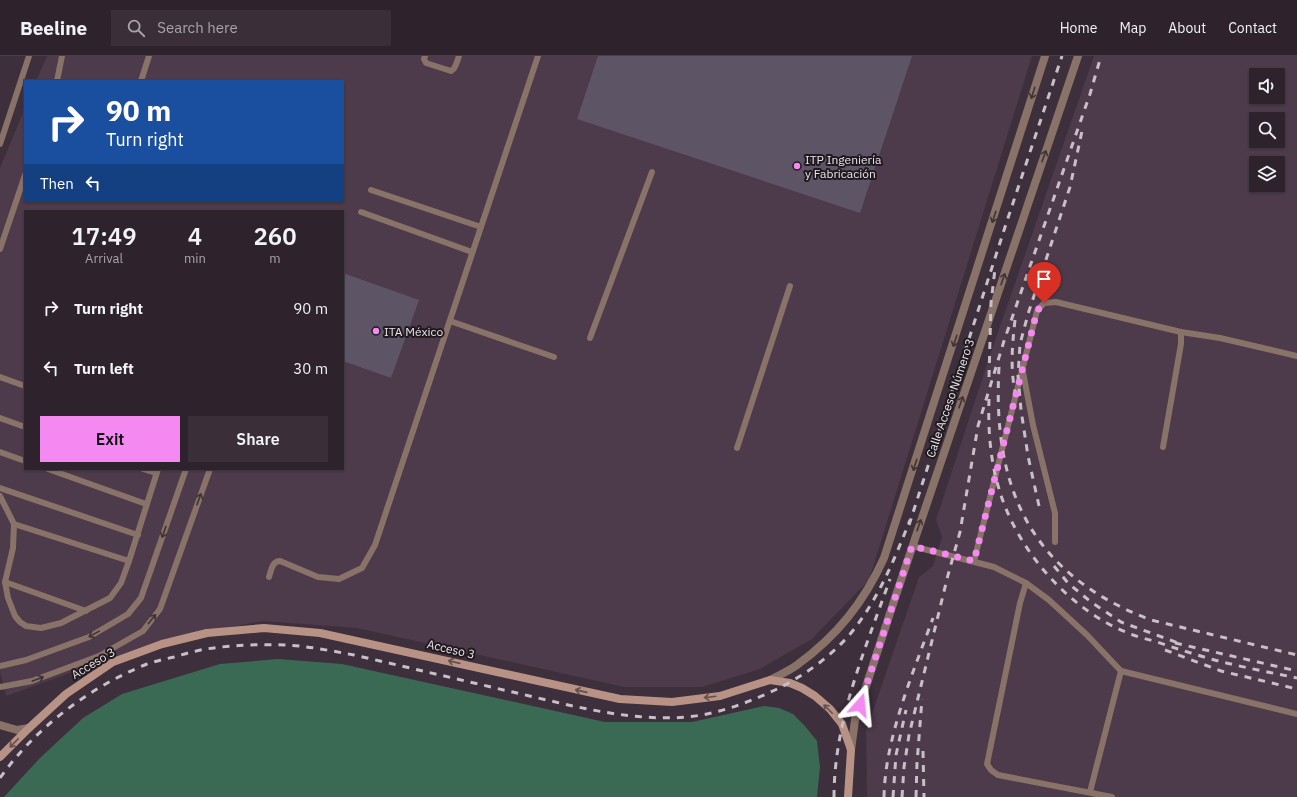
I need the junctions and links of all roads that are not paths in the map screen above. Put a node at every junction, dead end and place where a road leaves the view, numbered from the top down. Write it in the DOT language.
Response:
graph roads {
  1 [pos="28,56"];
  2 [pos="62,56"];
  3 [pos="149,56"];
  4 [pos="425,56"];
  5 [pos="459,56"];
  6 [pos="538,56"];
  7 [pos="1045,56"];
  8 [pos="1078,56"];
  9 [pos="57,80"];
  10 [pos="141,80"];
  11 [pos="0,144"];
  12 [pos="652,172"];
  13 [pos="24,178"];
  14 [pos="371,190"];
  15 [pos="361,212"];
  16 [pos="480,227"];
  17 [pos="0,249"];
  18 [pos="472,252"];
  19 [pos="790,286"];
  20 [pos="450,321"];
  21 [pos="1182,332"];
  22 [pos="590,338"];
  23 [pos="1297,356"];
  24 [pos="554,357"];
  25 [pos="1022,370"];
  26 [pos="0,377"];
  27 [pos="24,386"];
  28 [pos="0,418"];
  29 [pos="24,427"];
  30 [pos="1163,447"];
  31 [pos="737,448"];
  32 [pos="0,452"];
  33 [pos="24,461"];
  34 [pos="51,470"];
  35 [pos="186,470"];
  36 [pos="210,470"];
  37 [pos="157,471"];
  38 [pos="0,488"];
  39 [pos="0,496"];
  40 [pos="146,504"];
  41 [pos="14,524"];
  42 [pos="138,535"];
  43 [pos="1055,542"];
  44 [pos="912,546"];
  45 [pos="129,561"];
  46 [pos="974,561"];
  47 [pos="268,577"];
  48 [pos="5,582"];
  49 [pos="1026,583"];
  50 [pos="86,611"];
  51 [pos="0,666"];
  52 [pos="1121,671"];
  53 [pos="770,680"];
  54 [pos="0,687"];
  55 [pos="1297,714"];
  56 [pos="0,725"];
  57 [pos="29,728"];
  58 [pos="851,750"];
  59 [pos="0,757"];
  60 [pos="1090,792"];
  61 [pos="848,797"];
  62 [pos="1112,797"];
  1 -- 11 [label="lane"];
  2 -- 9 [label="lane"];
  3 -- 10 [label="lane"];
  4 -- 5 [label="lane"];
  6 -- 16 [label="lane"];
  7 -- 53 [label="street, Calle Acceso Número 3, one-way"];
  44 -- 8 [label="street, Calle Acceso Número 3, one-way"];
  12 -- 22 [label="lane"];
  13 -- 17 [label="lane"];
  14 -- 16 [label="lane"];
  15 -- 18 [label="lane"];
  16 -- 18 [label="lane"];
  18 -- 20 [label="lane"];
  19 -- 31 [label="lane"];
  20 -- 24 [label="lane"];
  20 -- 47 [label="lane"];
  21 -- 23 [label="lane"];
  21 -- 25 [label="lane"];
  21 -- 30 [label="lane"];
  25 -- 43 [label="lane"];
  25 -- 46 [label="lane"];
  26 -- 27 [label="lane"];
  28 -- 29 [label="lane"];
  32 -- 33 [label="lane"];
  34 -- 40 [label="lane"];
  35 -- 51 [label="lane, one-way"];
  54 -- 36 [label="lane, one-way"];
  37 -- 40 [label="lane"];
  38 -- 42 [label="lane"];
  39 -- 41 [label="lane"];
  40 -- 42 [label="lane"];
  41 -- 45 [label="lane"];
  41 -- 48 [label="lane"];
  42 -- 45 [label="lane"];
  44 -- 46 [label="lane"];
  44 -- 58 [label="street, Calle Acceso Número 3"];
  45 -- 50 [label="lane"];
  46 -- 49 [label="lane"];
  48 -- 50 [label="lane"];
  48 -- 50 [label="lane"];
  49 -- 52 [label="lane"];
  49 -- 60 [label="lane"];
  52 -- 55 [label="lane"];
  52 -- 60 [label="lane"];
  53 -- 57 [label="main road, Acceso 3, one-way"];
  58 -- 53 [label="main road, Acceso 3, one-way"];
  56 -- 57 [label="street"];
  57 -- 59 [label="main road, Acceso 3, one-way"];
  58 -- 61 [label="main road, Acceso 3"];
  60 -- 62 [label="lane"];
}
